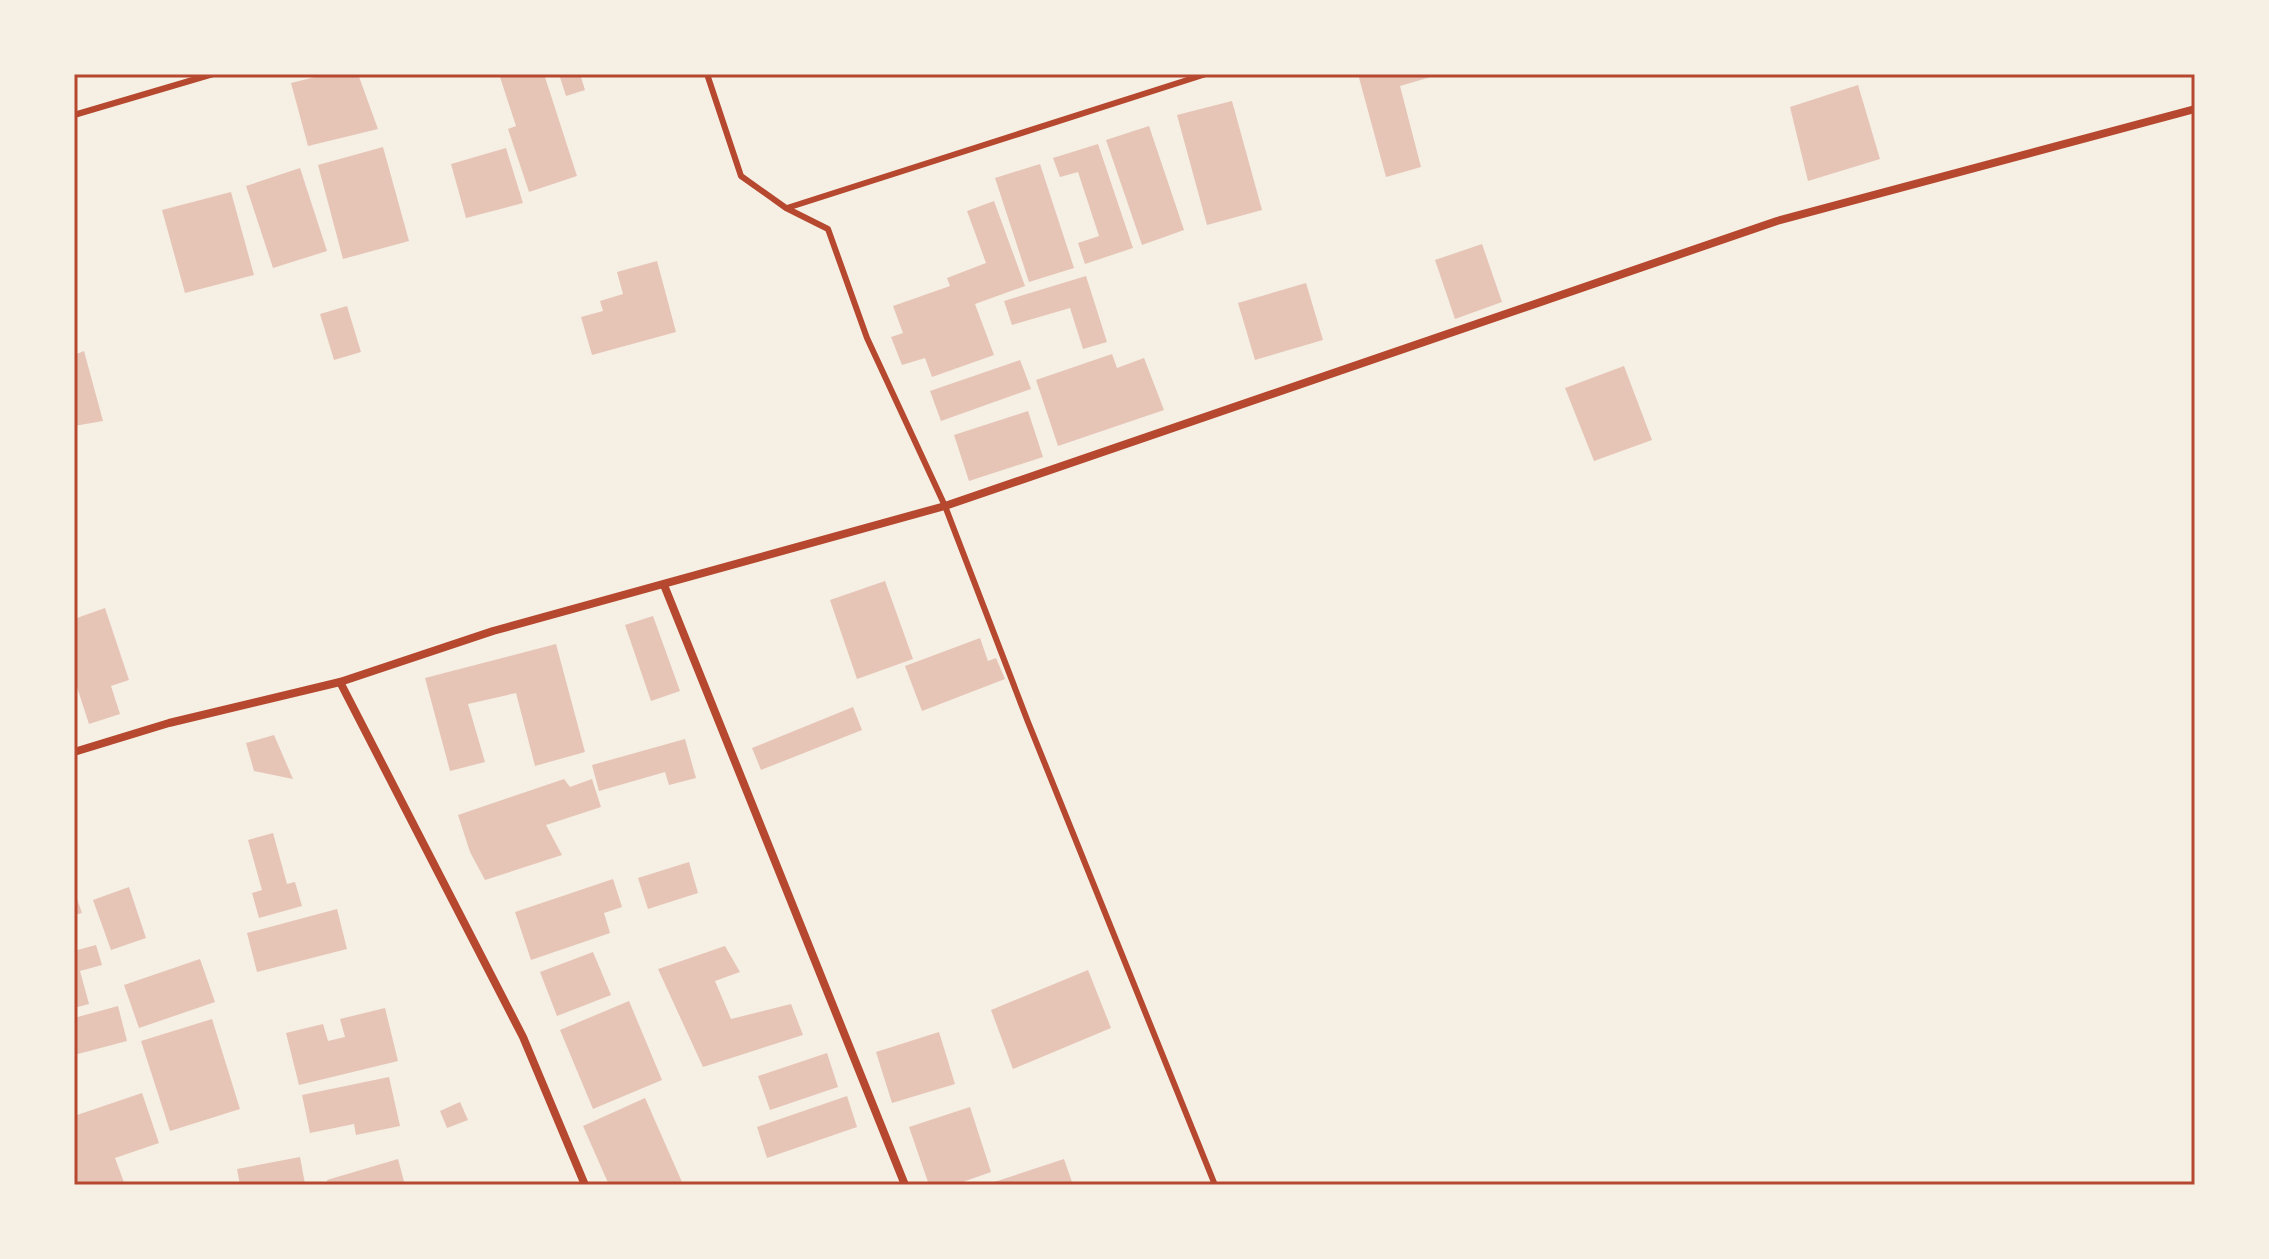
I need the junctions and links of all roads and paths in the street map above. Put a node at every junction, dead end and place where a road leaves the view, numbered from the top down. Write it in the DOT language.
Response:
graph roads {
  1 [pos="213,74"];
  2 [pos="707,74"];
  3 [pos="1206,74"];
  4 [pos="2195,109"];
  5 [pos="74,115"];
  6 [pos="786,208"];
  7 [pos="945,506"];
  8 [pos="664,585"];
  9 [pos="340,682"];
  10 [pos="74,752"];
  11 [pos="585,1185"];
  12 [pos="905,1185"];
  13 [pos="1215,1185"];
  1 -- 5 [label="lane"];
  2 -- 6 [label="lane"];
  3 -- 6 [label="lane"];
  4 -- 7 [label="street"];
  6 -- 7 [label="lane"];
  7 -- 8 [label="street"];
  7 -- 13 [label="lane"];
  8 -- 9 [label="street"];
  8 -- 12 [label="street"];
  9 -- 10 [label="street"];
  9 -- 11 [label="street"];
}
